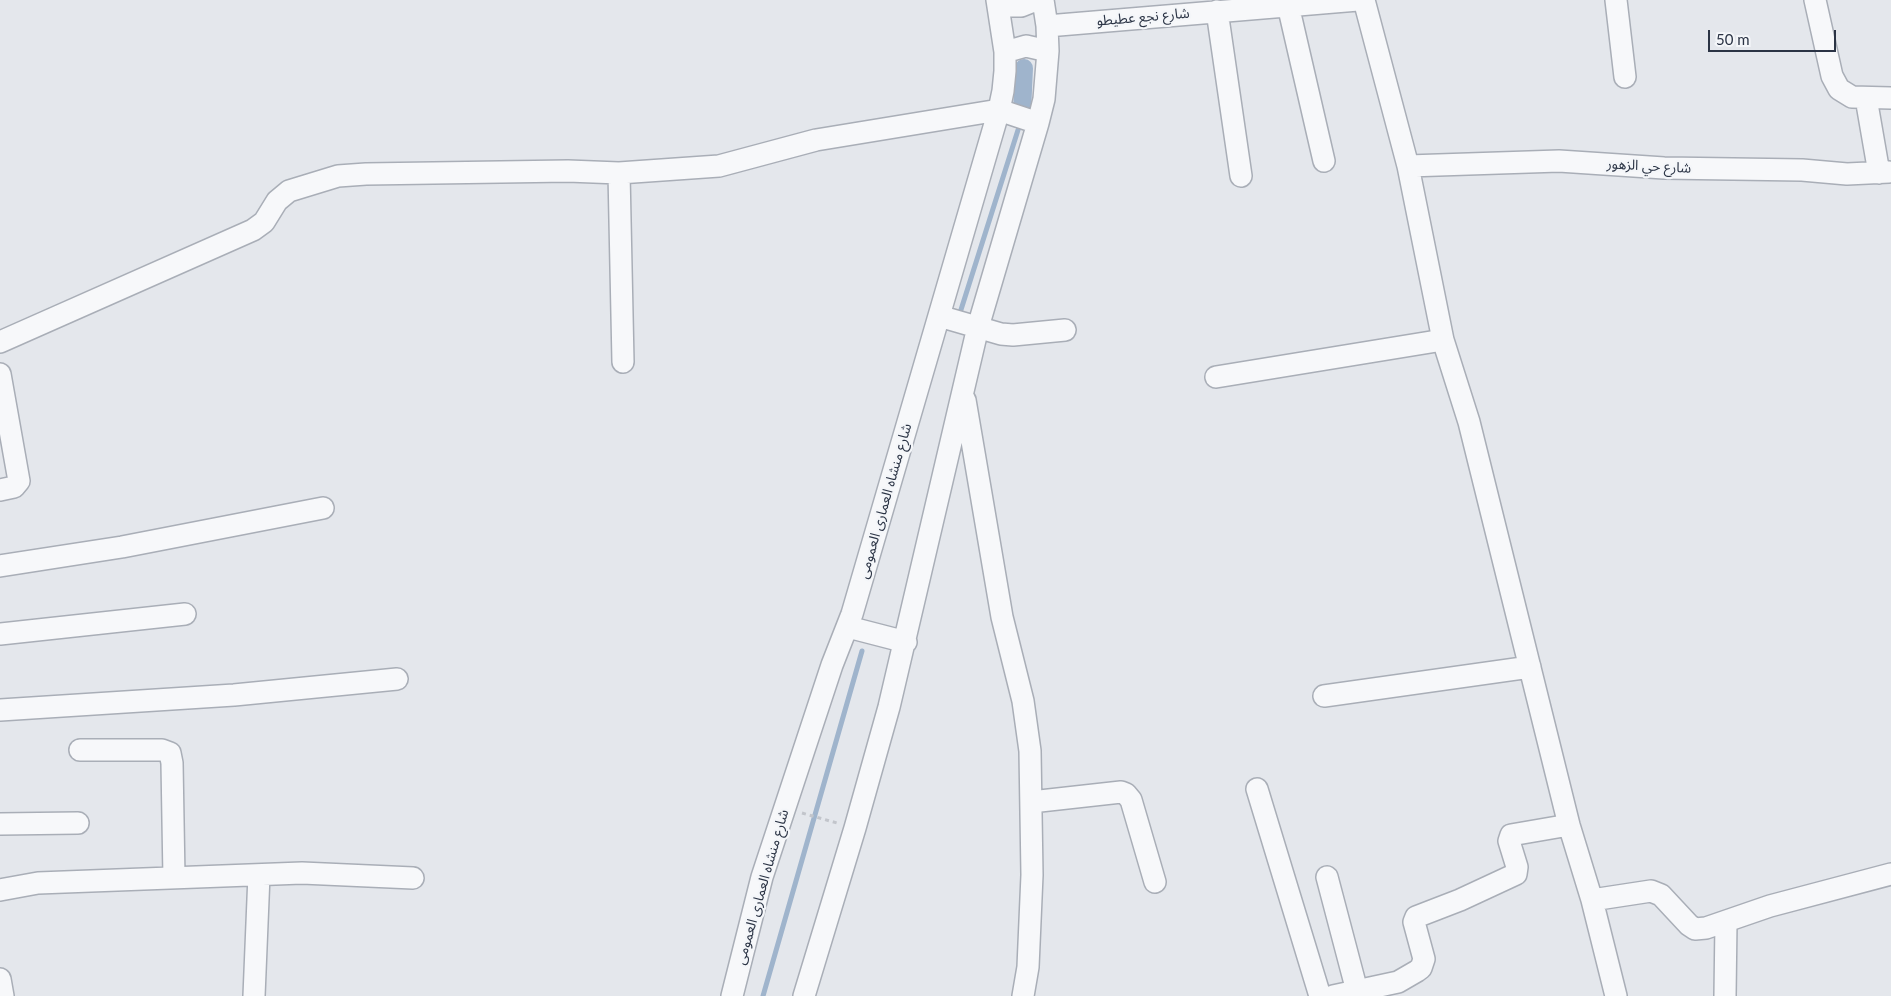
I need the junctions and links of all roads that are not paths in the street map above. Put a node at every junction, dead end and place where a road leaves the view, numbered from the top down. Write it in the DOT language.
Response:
graph roads {
  1 [pos="1036,0"];
  2 [pos="1043,0"];
  3 [pos="1358,0"];
  4 [pos="1364,0"];
  5 [pos="1616,0"];
  6 [pos="1815,0"];
  7 [pos="997,2"];
  8 [pos="1288,6"];
  9 [pos="1217,11"];
  10 [pos="1047,26"];
  11 [pos="1048,51"];
  12 [pos="1005,52"];
  13 [pos="1625,77"];
  14 [pos="1866,98"];
  15 [pos="1891,98"];
  16 [pos="999,110"];
  17 [pos="1038,123"];
  18 [pos="1324,161"];
  19 [pos="1408,166"];
  20 [pos="619,173"];
  21 [pos="1241,176"];
  22 [pos="939,316"];
  23 [pos="978,327"];
  24 [pos="1065,330"];
  25 [pos="1442,340"];
  26 [pos="0,342"];
  27 [pos="623,362"];
  28 [pos="0,374"];
  29 [pos="1216,377"];
  30 [pos="963,390"];
  31 [pos="0,490"];
  32 [pos="323,508"];
  33 [pos="0,566"];
  34 [pos="185,614"];
  35 [pos="848,627"];
  36 [pos="0,634"];
  37 [pos="906,642"];
  38 [pos="1530,668"];
  39 [pos="397,679"];
  40 [pos="1324,696"];
  41 [pos="0,710"];
  42 [pos="80,750"];
  43 [pos="1257,789"];
  44 [pos="1031,802"];
  45 [pos="78,823"];
  46 [pos="0,824"];
  47 [pos="1569,825"];
  48 [pos="259,874"];
  49 [pos="1891,874"];
  50 [pos="1327,877"];
  51 [pos="174,878"];
  52 [pos="413,878"];
  53 [pos="1155,882"];
  54 [pos="0,890"];
  55 [pos="1592,900"];
  56 [pos="1726,922"];
  57 [pos="0,979"];
  58 [pos="1371,991"];
  59 [pos="3,996"];
  60 [pos="254,996"];
  61 [pos="732,996"];
  62 [pos="804,996"];
  63 [pos="1023,996"];
  64 [pos="1320,996"];
  65 [pos="1333,996"];
  66 [pos="1616,996"];
  67 [pos="1725,996"];
  1 -- 7 [label="street"];
  2 -- 10 [label="street"];
  3 -- 8 [label="street, شارع نجع عطيطو"];
  4 -- 19 [label="street"];
  5 -- 13 [label="street"];
  6 -- 14 [label="street"];
  7 -- 12 [label="street, شارع منشاه العمارى العمومى"];
  8 -- 9 [label="street, شارع نجع عطيطو"];
  8 -- 18 [label="street"];
  9 -- 10 [label="street, شارع نجع عطيطو"];
  9 -- 21 [label="street"];
  10 -- 11 [label="street"];
  11 -- 12 [label="street"];
  11 -- 17 [label="street"];
  12 -- 16 [label="street, شارع منشاه العمارى العمومى"];
  14 -- 15 [label="street"];
  14 -- 19 [label="street, شارع حي الزهور"];
  16 -- 17 [label="street"];
  16 -- 20 [label="street"];
  16 -- 22 [label="street, شارع منشاه العمارى العمومى"];
  17 -- 23 [label="street"];
  19 -- 25 [label="street"];
  20 -- 26 [label="street"];
  20 -- 27 [label="street"];
  22 -- 23 [label="street"];
  22 -- 35 [label="street, شارع منشاه العمارى العمومى"];
  23 -- 24 [label="street"];
  23 -- 30 [label="street"];
  25 -- 29 [label="street"];
  25 -- 38 [label="street"];
  28 -- 31 [label="street"];
  30 -- 37 [label="street"];
  30 -- 44 [label="street"];
  32 -- 33 [label="street"];
  34 -- 36 [label="street"];
  35 -- 37 [label="street"];
  35 -- 61 [label="street, شارع منشاه العمارى العمومى"];
  37 -- 62 [label="street"];
  38 -- 40 [label="street"];
  38 -- 47 [label="street"];
  39 -- 41 [label="street"];
  42 -- 51 [label="street"];
  43 -- 64 [label="street"];
  44 -- 53 [label="street"];
  44 -- 63 [label="street"];
  45 -- 46 [label="street"];
  47 -- 55 [label="street"];
  47 -- 58 [label="street"];
  48 -- 51 [label="street"];
  48 -- 52 [label="street"];
  48 -- 60 [label="street"];
  49 -- 56 [label="street"];
  50 -- 58 [label="street"];
  51 -- 54 [label="street"];
  55 -- 56 [label="street"];
  55 -- 66 [label="street"];
  56 -- 67 [label="street"];
  57 -- 59 [label="street"];
  58 -- 65 [label="street"];
}
